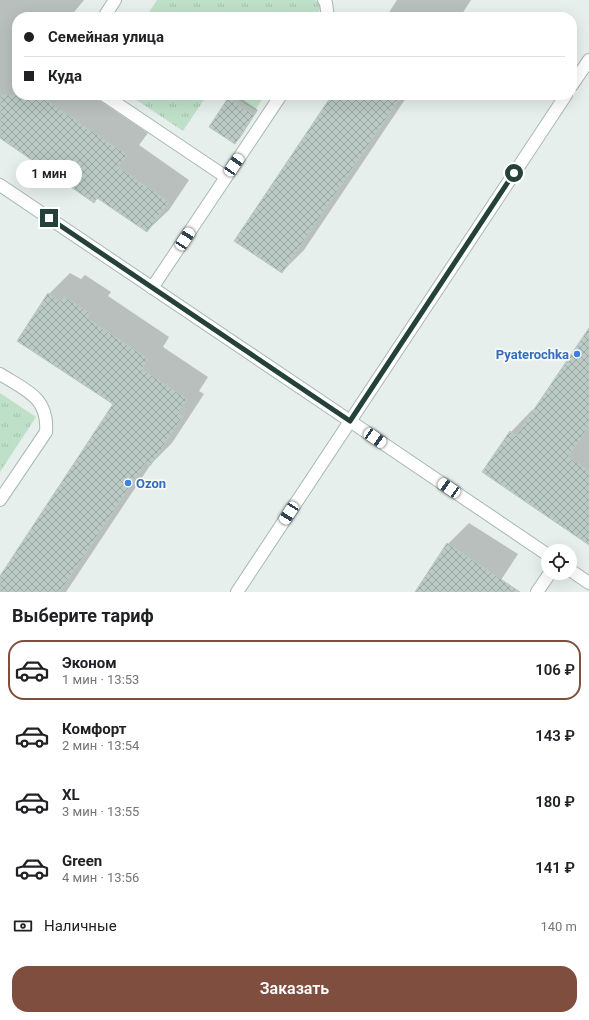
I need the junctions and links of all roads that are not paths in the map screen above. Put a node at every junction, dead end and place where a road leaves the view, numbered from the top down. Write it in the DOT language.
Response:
graph roads {
  1 [pos="115,0"];
  2 [pos="324,0"];
  3 [pos="107,12"];
  4 [pos="327,12"];
  5 [pos="589,60"];
  6 [pos="577,78"];
  7 [pos="111,100"];
  8 [pos="278,100"];
  9 [pos="563,100"];
  10 [pos="226,177"];
  11 [pos="0,186"];
  12 [pos="152,288"];
  13 [pos="0,374"];
  14 [pos="350,421"];
  15 [pos="0,500"];
  16 [pos="541,550"];
  17 [pos="577,575"];
  18 [pos="545,580"];
  19 [pos="589,583"];
  20 [pos="237,592"];
  21 [pos="537,592"];
  1 -- 3 [label="street"];
  2 -- 4 [label="street"];
  5 -- 6 [label="street"];
  7 -- 10 [label="street"];
  8 -- 10 [label="street"];
  9 -- 14 [label="street"];
  10 -- 12 [label="street"];
  11 -- 12 [label="street"];
  12 -- 14 [label="street"];
  13 -- 15 [label="street"];
  14 -- 16 [label="street"];
  14 -- 20 [label="street"];
  17 -- 19 [label="street"];
  18 -- 21 [label="street"];
}
